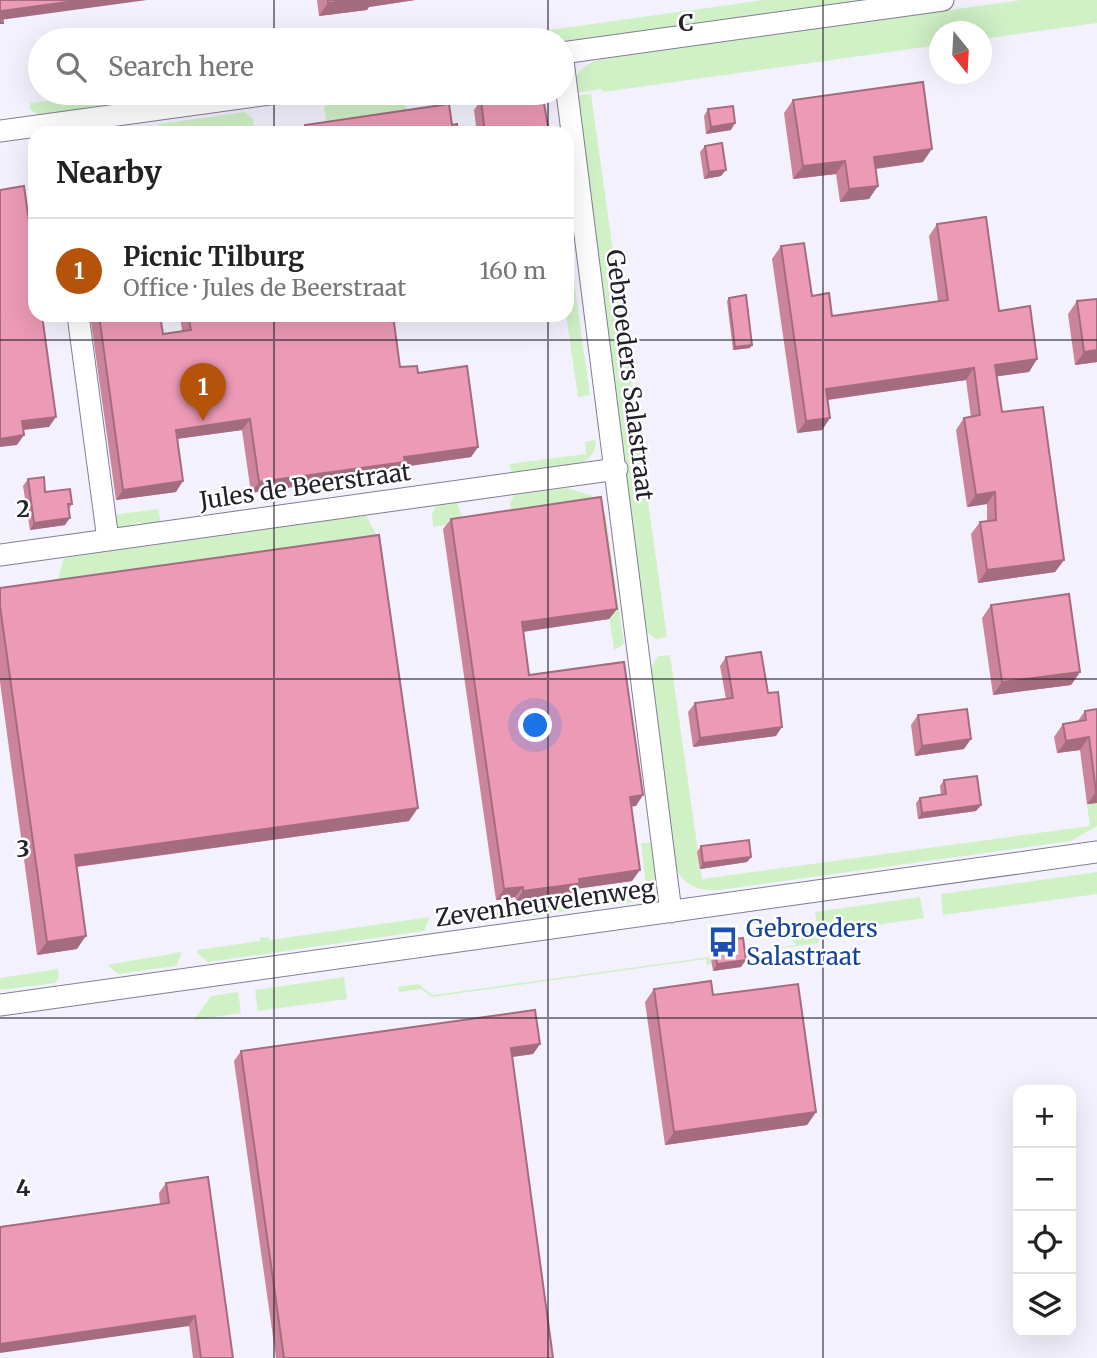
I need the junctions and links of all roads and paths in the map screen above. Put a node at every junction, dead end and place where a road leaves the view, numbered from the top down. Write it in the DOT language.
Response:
graph roads {
  1 [pos="943,0"];
  2 [pos="574,51"];
  3 [pos="214,105"];
  4 [pos="569,105"];
  5 [pos="109,125"];
  6 [pos="91,126"];
  7 [pos="572,126"];
  8 [pos="28,129"];
  9 [pos="0,131"];
  10 [pos="574,144"];
  11 [pos="79,322"];
  12 [pos="617,469"];
  13 [pos="108,540"];
  14 [pos="0,555"];
  15 [pos="1097,852"];
  16 [pos="671,912"];
  17 [pos="0,1005"];
  1 -- 2 [label="street"];
  3 -- 5 [label="street"];
  4 -- 7 [label="street, Gebroeders Salastraat"];
  5 -- 6 [label="street"];
  8 -- 9 [label="street"];
  10 -- 12 [label="street, Gebroeders Salastraat"];
  11 -- 13 [label="street"];
  12 -- 13 [label="street, Jules de Beerstraat"];
  12 -- 16 [label="street, Gebroeders Salastraat"];
  13 -- 14 [label="street, Jules de Beerstraat"];
  15 -- 16 [label="street, Zevenheuvelenweg"];
  16 -- 17 [label="street, Zevenheuvelenweg"];
}
